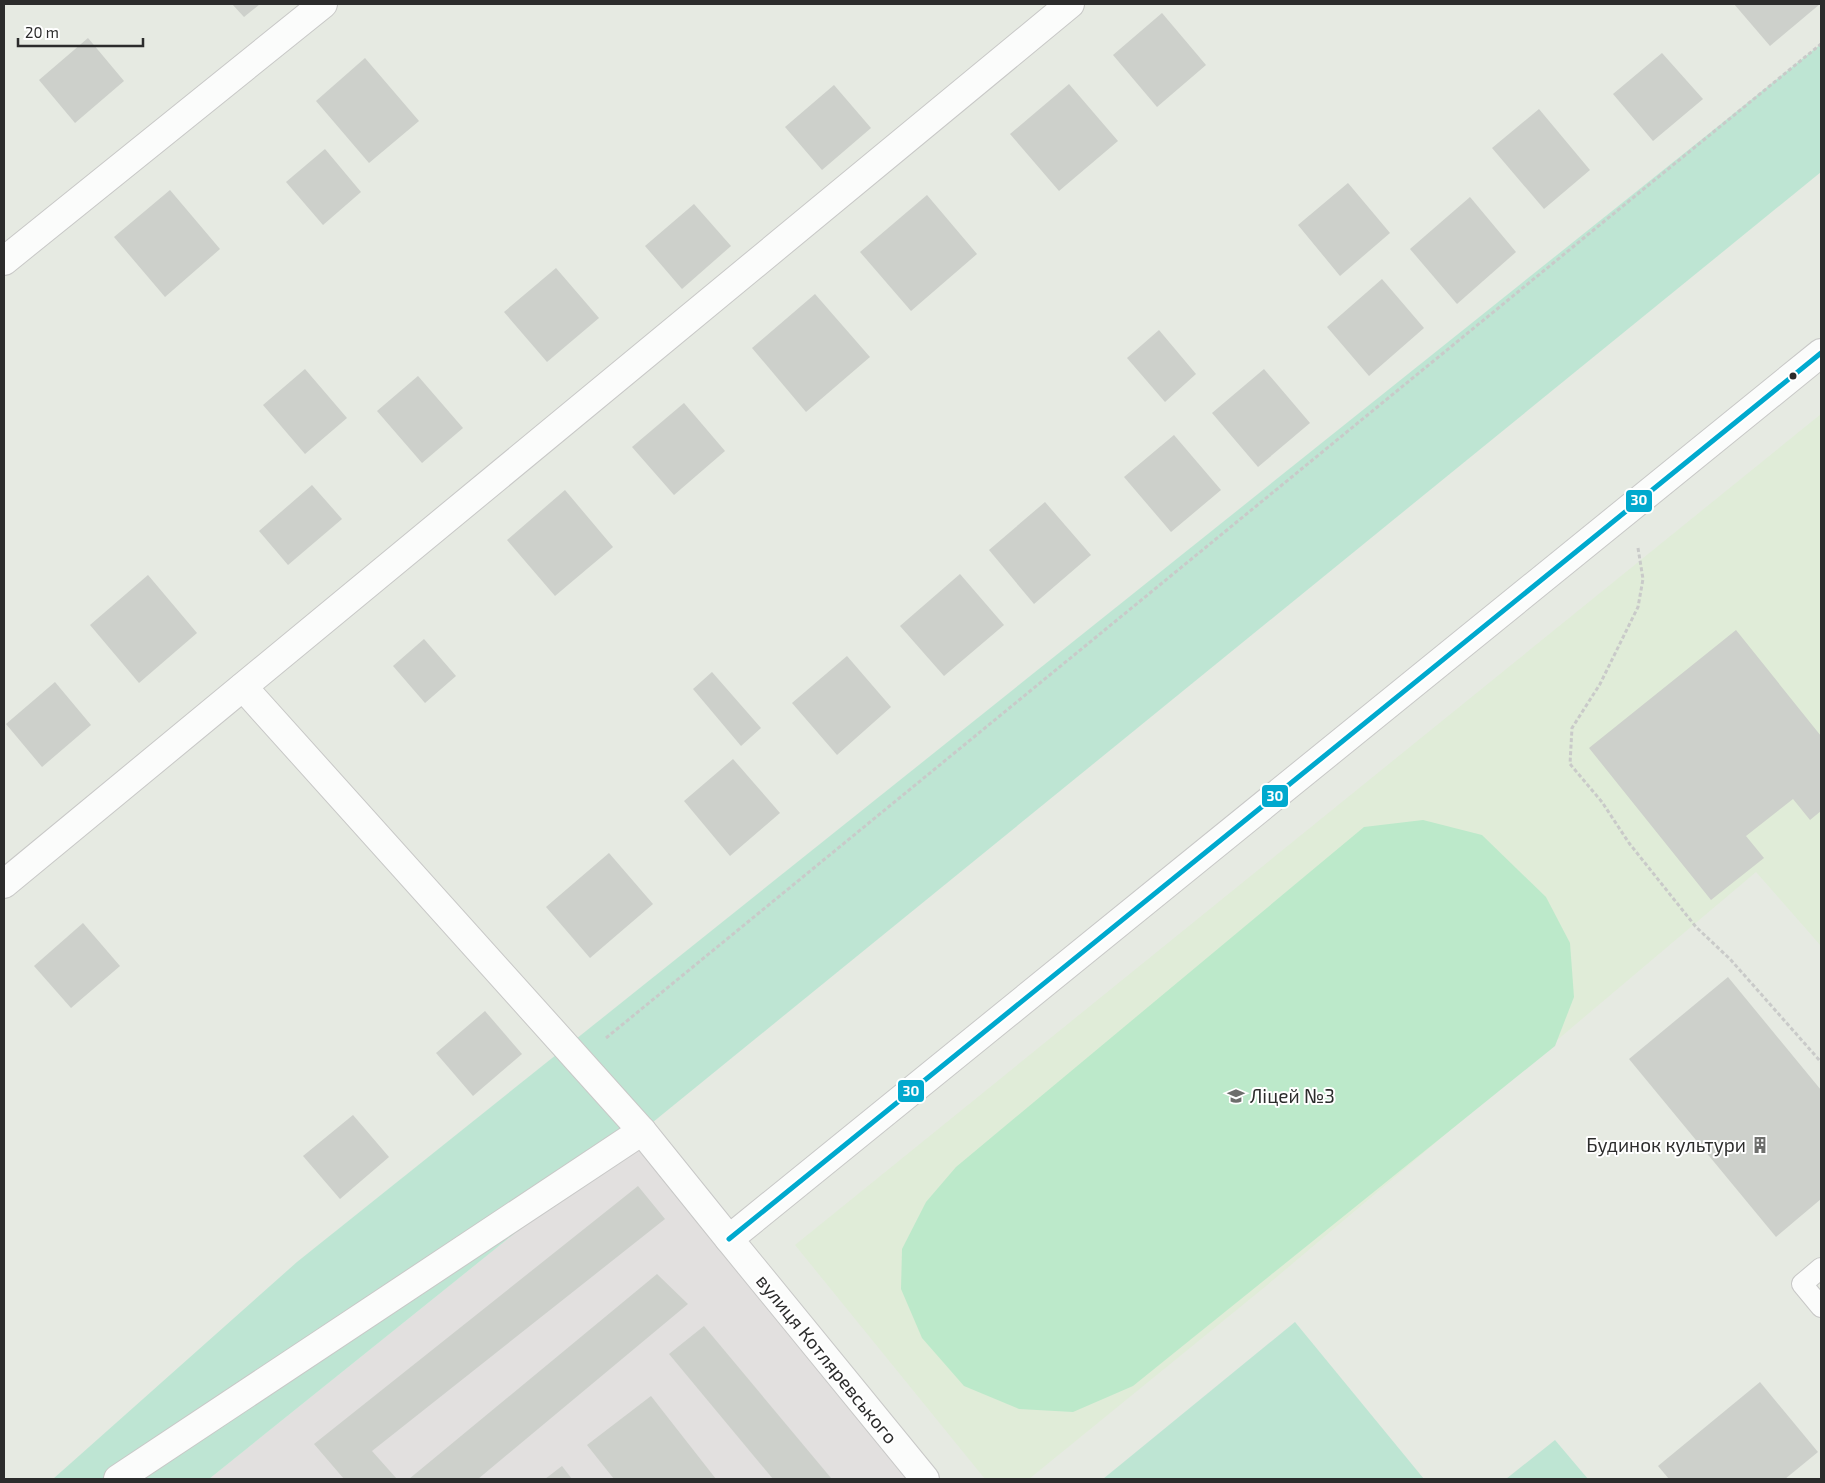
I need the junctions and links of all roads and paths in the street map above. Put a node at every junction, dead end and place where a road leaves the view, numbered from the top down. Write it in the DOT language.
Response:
graph roads {
  1 [pos="323,4"];
  2 [pos="1070,4"];
  3 [pos="1821,44"];
  4 [pos="4,261"];
  5 [pos="1821,353"];
  6 [pos="1631,508"];
  7 [pos="243,687"];
  8 [pos="4,884"];
  9 [pos="579,1061"];
  10 [pos="1821,1062"];
  11 [pos="642,1131"];
  12 [pos="730,1238"];
  13 [pos="1821,1268"];
  14 [pos="1821,1307"];
  15 [pos="118,1479"];
  16 [pos="925,1479"];
  1 -- 4 [label="street"];
  2 -- 7 [label="street"];
  3 -- 9 [label="path"];
  5 -- 6 [label="street"];
  6 -- 10 [label="path"];
  6 -- 12 [label="street"];
  7 -- 8 [label="street"];
  7 -- 9 [label="street, вулиця Котляревського"];
  9 -- 11 [label="street, вулиця Котляревського"];
  11 -- 12 [label="street, вулиця Котляревського"];
  11 -- 15 [label="street"];
  12 -- 16 [label="street, вулиця Котляревського"];
  13 -- 14 [label="lane"];
}
